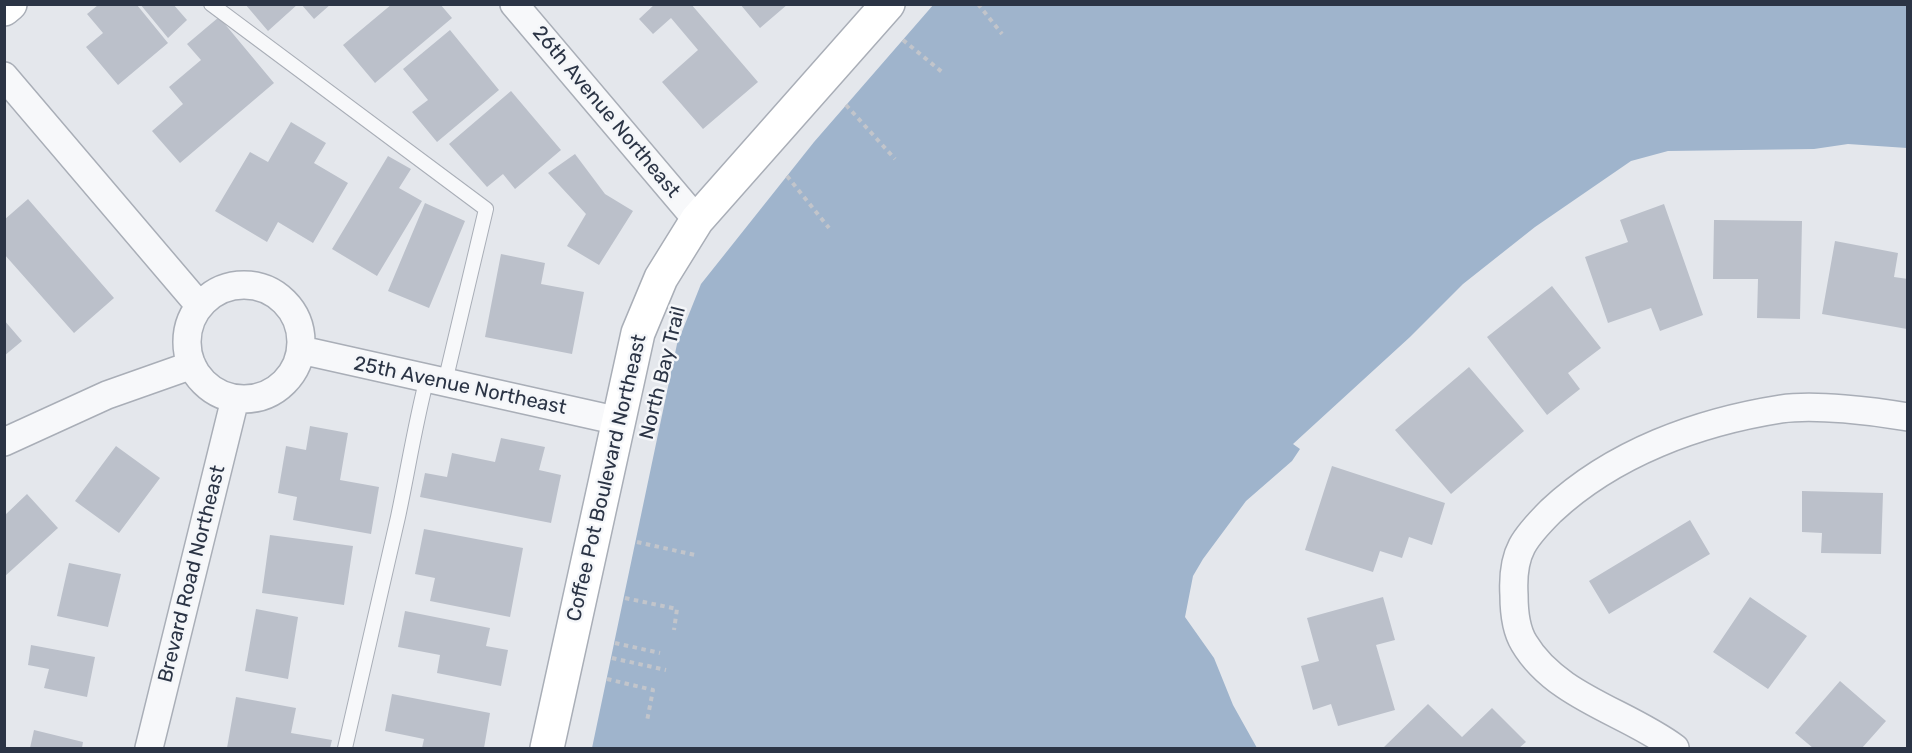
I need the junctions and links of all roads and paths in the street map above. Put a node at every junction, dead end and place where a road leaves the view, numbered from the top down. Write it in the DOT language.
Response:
graph roads {
  1 [pos="10,4"];
  2 [pos="211,4"];
  3 [pos="514,4"];
  4 [pos="888,4"];
  5 [pos="978,4"];
  6 [pos="4,9"];
  7 [pos="1002,34"];
  8 [pos="903,40"];
  9 [pos="942,72"];
  10 [pos="4,76"];
  11 [pos="846,105"];
  12 [pos="895,159"];
  13 [pos="787,176"];
  14 [pos="697,220"];
  15 [pos="829,228"];
  16 [pos="199,305"];
  17 [pos="301,350"];
  18 [pos="192,365"];
  19 [pos="436,380"];
  20 [pos="235,399"];
  21 [pos="1908,417"];
  22 [pos="619,421"];
  23 [pos="4,442"];
  24 [pos="637,542"];
  25 [pos="696,555"];
  26 [pos="625,598"];
  27 [pos="674,630"];
  28 [pos="615,643"];
  29 [pos="660,653"];
  30 [pos="612,658"];
  31 [pos="666,670"];
  32 [pos="607,679"];
  33 [pos="647,721"];
  34 [pos="149,748"];
  35 [pos="345,748"];
  36 [pos="547,748"];
  37 [pos="1675,748"];
  1 -- 6 [label="street"];
  2 -- 19 [label="lane"];
  3 -- 14 [label="street, 26th Avenue Northeast"];
  4 -- 14 [label="street, Coffee Pot Boulevard Northeast"];
  5 -- 7 [label="path"];
  8 -- 9 [label="path"];
  10 -- 16 [label="street"];
  11 -- 12 [label="path"];
  13 -- 15 [label="path"];
  14 -- 22 [label="street, Coffee Pot Boulevard Northeast"];
  16 -- 17 [label="street"];
  16 -- 18 [label="street"];
  17 -- 19 [label="street, 25th Avenue Northeast"];
  17 -- 20 [label="street"];
  18 -- 20 [label="street"];
  18 -- 23 [label="street"];
  19 -- 22 [label="street, 25th Avenue Northeast"];
  19 -- 35 [label="lane"];
  20 -- 34 [label="street, Brevard Road Northeast"];
  21 -- 37 [label="street"];
  22 -- 36 [label="street, Coffee Pot Boulevard Northeast"];
  24 -- 25 [label="path"];
  26 -- 27 [label="path"];
  28 -- 29 [label="path"];
  30 -- 31 [label="path"];
  32 -- 33 [label="path"];
}
